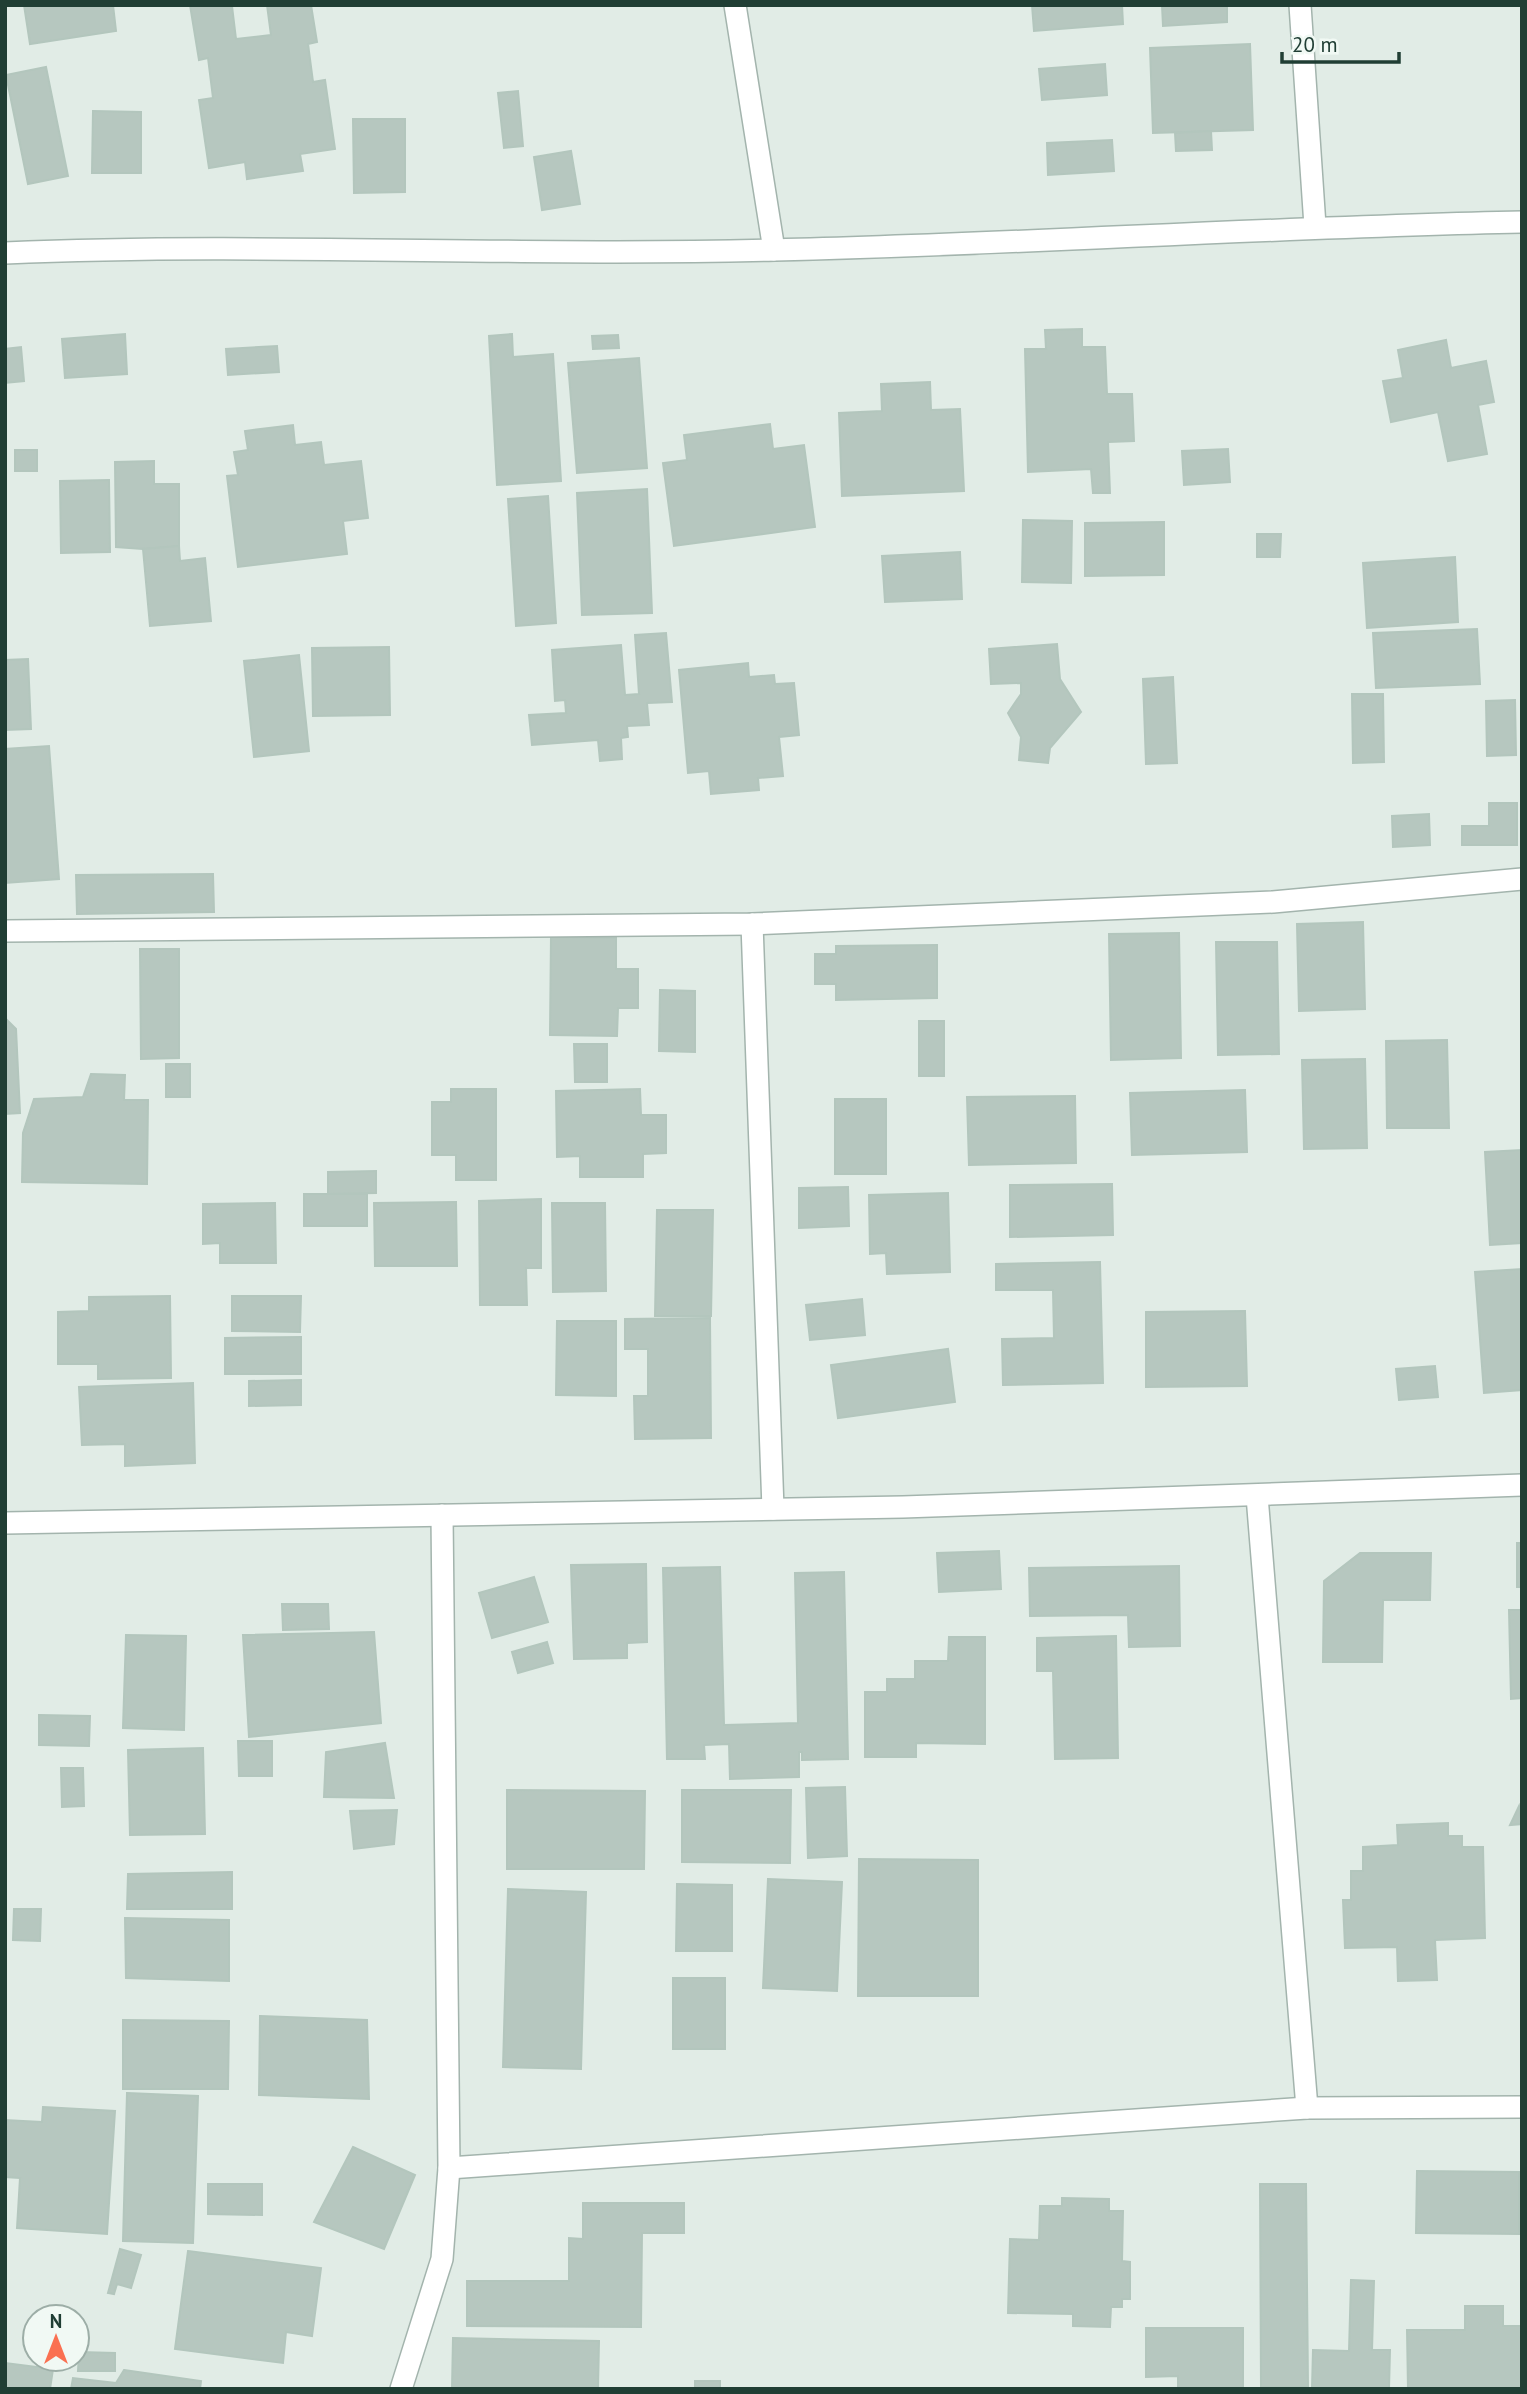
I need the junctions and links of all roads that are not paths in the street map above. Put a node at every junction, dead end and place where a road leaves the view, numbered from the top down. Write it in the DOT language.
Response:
graph roads {
  1 [pos="736,5"];
  2 [pos="1300,5"];
  3 [pos="1522,222"];
  4 [pos="1315,226"];
  5 [pos="774,250"];
  6 [pos="5,253"];
  7 [pos="1522,879"];
  8 [pos="752,924"];
  9 [pos="5,932"];
  10 [pos="1522,1485"];
  11 [pos="1258,1496"];
  12 [pos="773,1509"];
  13 [pos="442,1515"];
  14 [pos="5,1522"];
  15 [pos="1522,2107"];
  16 [pos="1307,2108"];
  17 [pos="449,2168"];
  18 [pos="401,2389"];
  1 -- 5 [label="street"];
  2 -- 4 [label="street"];
  3 -- 4 [label="street"];
  4 -- 5 [label="street"];
  5 -- 6 [label="street"];
  7 -- 8 [label="street"];
  8 -- 9 [label="street"];
  8 -- 12 [label="street"];
  10 -- 11 [label="street"];
  11 -- 12 [label="street"];
  11 -- 16 [label="street"];
  12 -- 13 [label="street"];
  13 -- 14 [label="street"];
  13 -- 17 [label="street"];
  15 -- 16 [label="street"];
  16 -- 17 [label="street"];
  17 -- 18 [label="street"];
}
